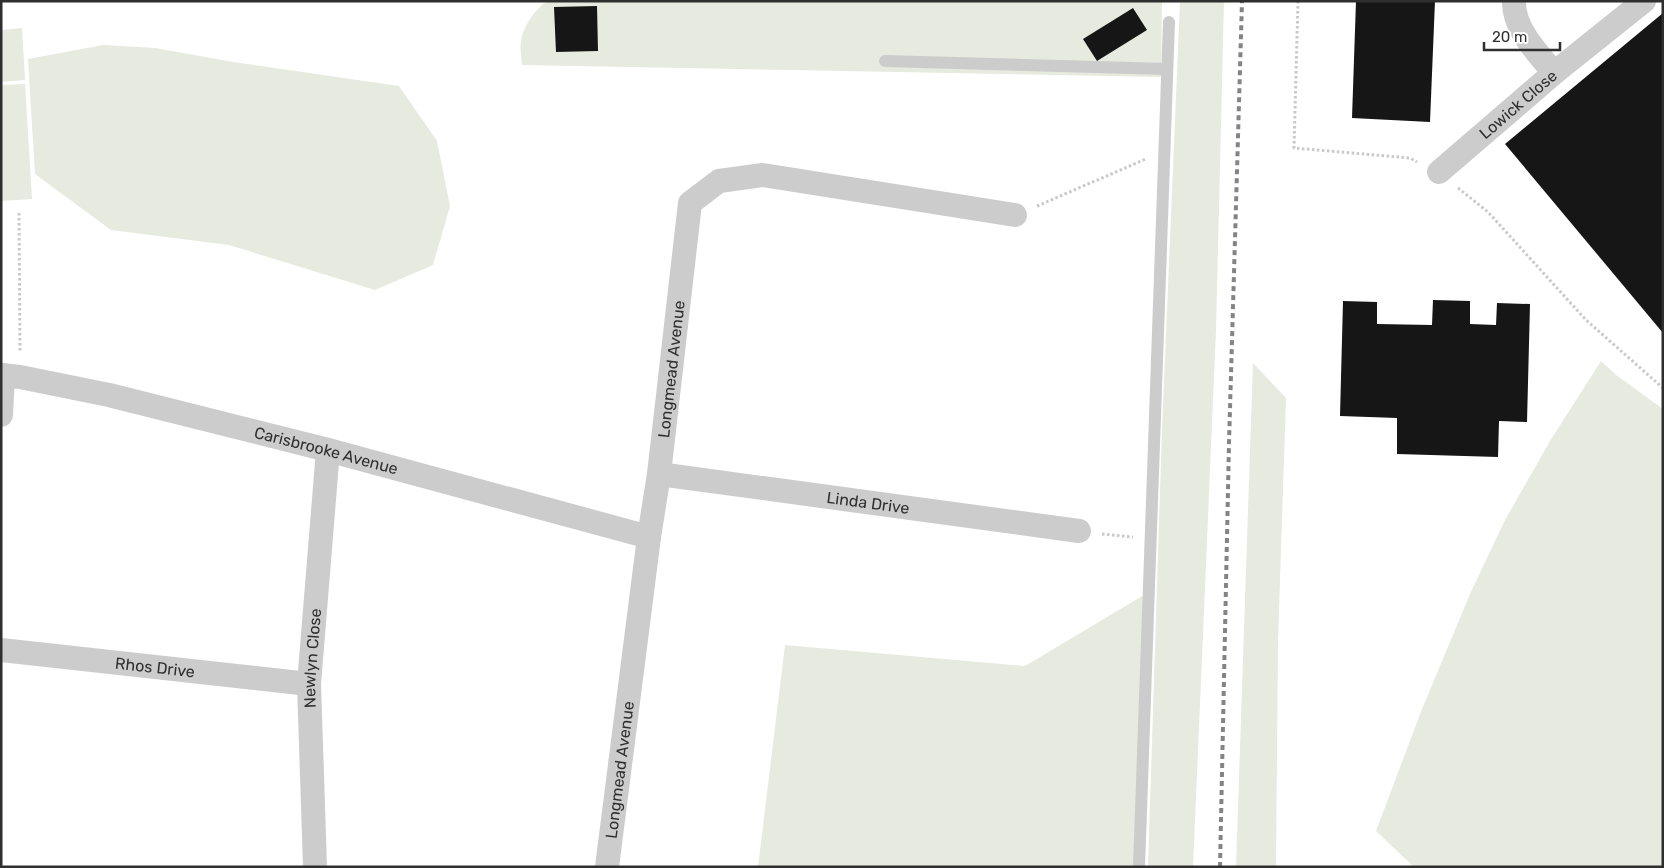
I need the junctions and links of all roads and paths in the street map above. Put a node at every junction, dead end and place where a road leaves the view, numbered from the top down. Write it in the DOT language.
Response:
graph roads {
  1 [pos="1298,1"];
  2 [pos="1514,1"];
  3 [pos="1644,1"];
  4 [pos="1169,22"];
  5 [pos="885,61"];
  6 [pos="1167,69"];
  7 [pos="1554,73"];
  8 [pos="1165,150"];
  9 [pos="1439,172"];
  10 [pos="20,213"];
  11 [pos="1015,215"];
  12 [pos="8,376"];
  13 [pos="1663,388"];
  14 [pos="1,415"];
  15 [pos="328,450"];
  16 [pos="659,474"];
  17 [pos="1078,531"];
  18 [pos="649,537"];
  19 [pos="1151,540"];
  20 [pos="1,650"];
  21 [pos="309,684"];
  22 [pos="315,867"];
  23 [pos="608,867"];
  24 [pos="1139,867"];
  1 -- 9 [label="path"];
  2 -- 7 [label="street"];
  3 -- 7 [label="street, Lowick Close"];
  4 -- 6 [label="lane"];
  5 -- 6 [label="lane"];
  6 -- 8 [label="lane"];
  7 -- 9 [label="street, Lowick Close"];
  8 -- 11 [label="path"];
  8 -- 19 [label="lane"];
  9 -- 13 [label="path"];
  10 -- 12 [label="path"];
  11 -- 16 [label="street, Longmead Avenue"];
  12 -- 14 [label="street"];
  12 -- 15 [label="street, Carisbrooke Avenue"];
  15 -- 18 [label="street, Carisbrooke Avenue"];
  15 -- 21 [label="street, Newlyn Close"];
  16 -- 17 [label="street, Linda Drive"];
  16 -- 18 [label="street, Longmead Avenue"];
  17 -- 19 [label="path"];
  18 -- 23 [label="street, Longmead Avenue"];
  19 -- 24 [label="lane"];
  20 -- 21 [label="street, Rhos Drive"];
  21 -- 22 [label="street, Newlyn Close"];
}
